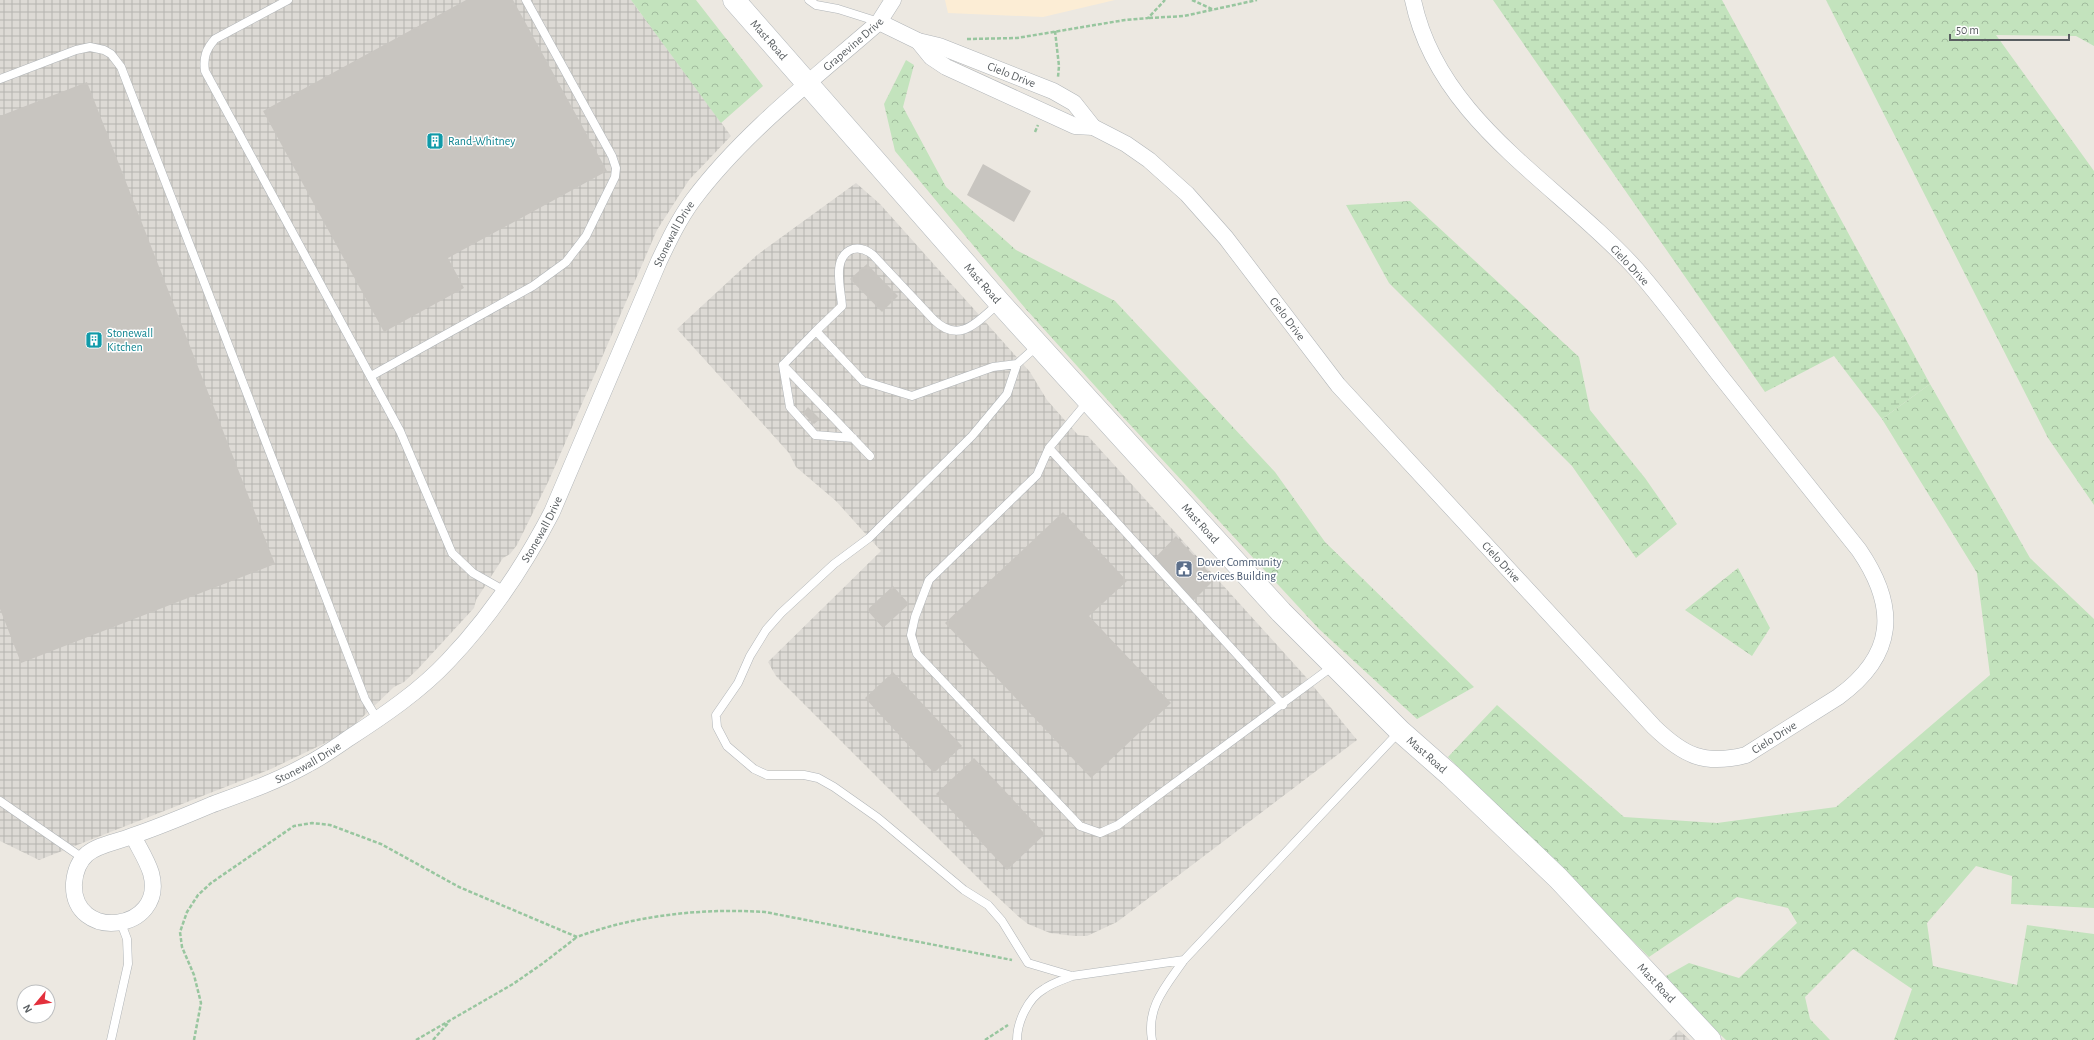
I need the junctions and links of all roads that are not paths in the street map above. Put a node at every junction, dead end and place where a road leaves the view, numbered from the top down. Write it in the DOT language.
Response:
graph roads {
  1 [pos="288,0"];
  2 [pos="526,0"];
  3 [pos="734,0"];
  4 [pos="809,0"];
  5 [pos="893,0"];
  6 [pos="1413,0"];
  7 [pos="879,22"];
  8 [pos="0,79"];
  9 [pos="809,84"];
  10 [pos="1000,303"];
  11 [pos="816,331"];
  12 [pos="1038,345"];
  13 [pos="1017,364"];
  14 [pos="783,365"];
  15 [pos="371,376"];
  16 [pos="1089,400"];
  17 [pos="853,438"];
  18 [pos="1049,448"];
  19 [pos="870,456"];
  20 [pos="505,591"];
  21 [pos="1333,666"];
  22 [pos="1283,705"];
  23 [pos="377,719"];
  24 [pos="1400,731"];
  25 [pos="0,801"];
  26 [pos="133,836"];
  27 [pos="84,859"];
  28 [pos="121,923"];
  29 [pos="1184,960"];
  30 [pos="1072,976"];
  31 [pos="112,1040"];
  32 [pos="1017,1040"];
  33 [pos="1152,1040"];
  34 [pos="1710,1040"];
  1 -- 15 [label="lane"];
  2 -- 15 [label="lane"];
  3 -- 9 [label="street, Mast Road"];
  4 -- 7 [label="lane"];
  5 -- 7 [label="street, Grapevine Drive"];
  6 -- 7 [label="street, Cielo Drive"];
  7 -- 9 [label="street, Grapevine Drive"];
  8 -- 23 [label="lane"];
  9 -- 10 [label="street, Mast Road"];
  9 -- 20 [label="street, Stonewall Drive"];
  10 -- 11 [label="lane"];
  10 -- 12 [label="street, Mast Road"];
  11 -- 13 [label="lane"];
  11 -- 14 [label="lane"];
  12 -- 13 [label="lane"];
  12 -- 16 [label="street, Mast Road"];
  13 -- 30 [label="lane"];
  14 -- 17 [label="lane"];
  14 -- 17 [label="lane"];
  15 -- 20 [label="lane"];
  16 -- 18 [label="lane"];
  16 -- 21 [label="street, Mast Road"];
  17 -- 19 [label="lane"];
  18 -- 22 [label="lane"];
  18 -- 22 [label="lane"];
  20 -- 23 [label="street, Stonewall Drive"];
  21 -- 22 [label="lane"];
  21 -- 24 [label="street, Mast Road"];
  23 -- 26 [label="street, Stonewall Drive"];
  24 -- 29 [label="lane"];
  24 -- 34 [label="street, Mast Road"];
  25 -- 27 [label="lane"];
  26 -- 27 [label="street, Stonewall Drive"];
  26 -- 28 [label="street"];
  27 -- 28 [label="street, Stonewall Drive"];
  28 -- 31 [label="lane"];
  29 -- 30 [label="lane"];
  29 -- 33 [label="lane"];
  30 -- 32 [label="lane"];
}
